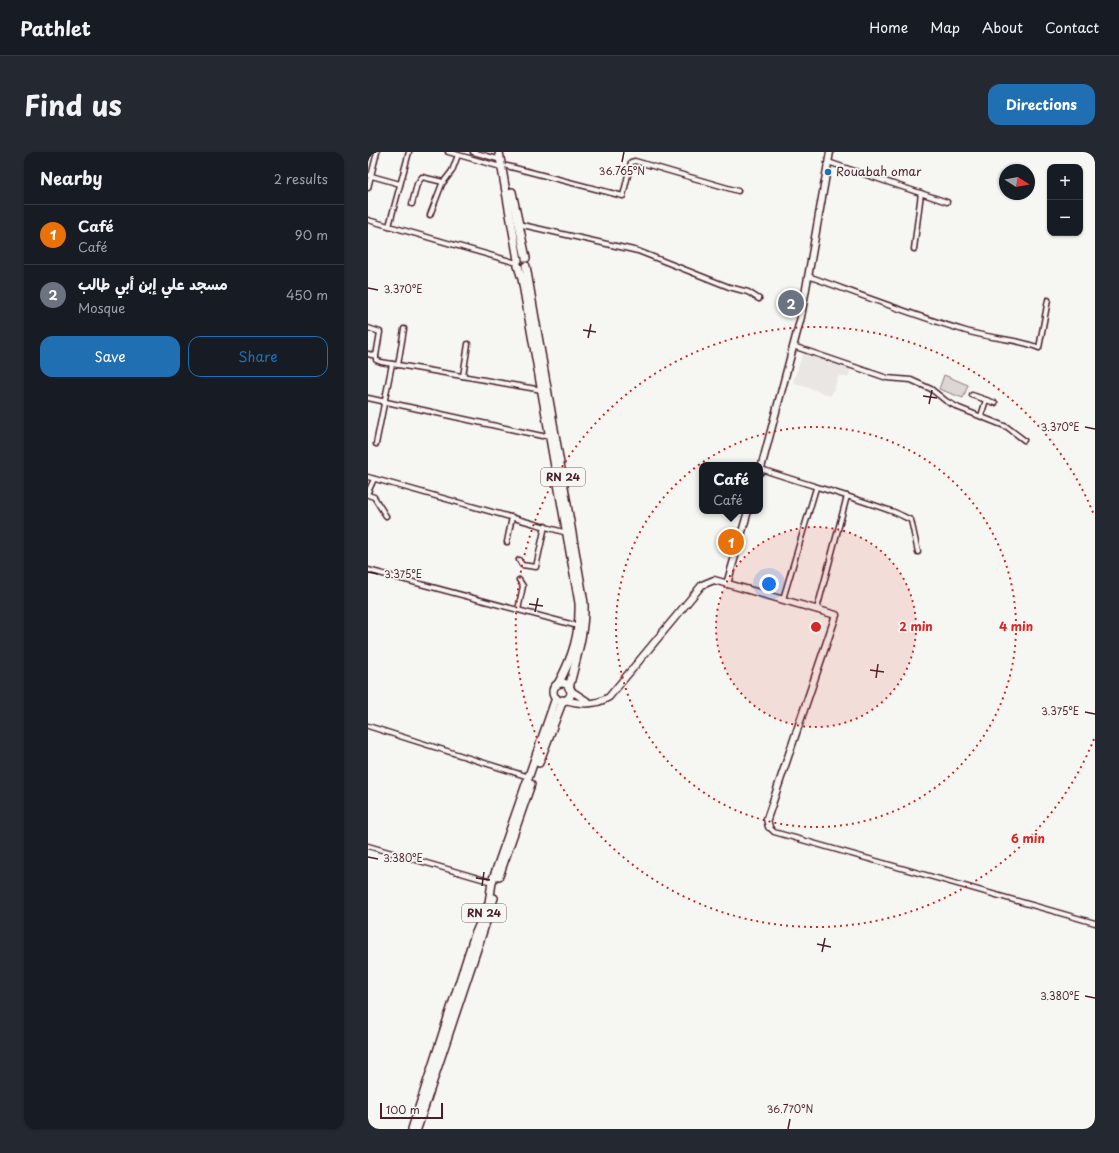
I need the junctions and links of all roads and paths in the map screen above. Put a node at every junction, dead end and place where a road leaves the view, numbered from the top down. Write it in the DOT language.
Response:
graph roads {
  1 [pos="377,152"];
  2 [pos="409,152"];
  3 [pos="448,152"];
  4 [pos="473,152"];
  5 [pos="504,152"];
  6 [pos="830,152"];
  7 [pos="458,155"];
  8 [pos="502,161"];
  9 [pos="828,162"];
  10 [pos="370,175"];
  11 [pos="443,182"];
  12 [pos="400,184"];
  13 [pos="368,188"];
  14 [pos="738,190"];
  15 [pos="921,193"];
  16 [pos="947,202"];
  17 [pos="412,204"];
  18 [pos="430,216"];
  19 [pos="368,220"];
  20 [pos="518,224"];
  21 [pos="389,226"];
  22 [pos="914,249"];
  23 [pos="526,258"];
  24 [pos="517,263"];
  25 [pos="526,266"];
  26 [pos="808,276"];
  27 [pos="759,299"];
  28 [pos="1048,300"];
  29 [pos="368,328"];
  30 [pos="404,329"];
  31 [pos="468,344"];
  32 [pos="793,346"];
  33 [pos="368,354"];
  34 [pos="376,356"];
  35 [pos="392,364"];
  36 [pos="398,365"];
  37 [pos="463,376"];
  38 [pos="542,390"];
  39 [pos="972,395"];
  40 [pos="368,398"];
  41 [pos="986,400"];
  42 [pos="384,402"];
  43 [pos="995,403"];
  44 [pos="981,416"];
  45 [pos="550,434"];
  46 [pos="1024,440"];
  47 [pos="376,444"];
  48 [pos="762,462"];
  49 [pos="763,471"];
  50 [pos="368,477"];
  51 [pos="374,479"];
  52 [pos="816,488"];
  53 [pos="368,492"];
  54 [pos="368,495"];
  55 [pos="847,496"];
  56 [pos="747,514"];
  57 [pos="386,516"];
  58 [pos="512,517"];
  59 [pos="545,526"];
  60 [pos="567,532"];
  61 [pos="507,542"];
  62 [pos="918,552"];
  63 [pos="519,560"];
  64 [pos="368,570"];
  65 [pos="519,580"];
  66 [pos="727,584"];
  67 [pos="783,600"];
  68 [pos="817,609"];
  69 [pos="518,610"];
  70 [pos="579,626"];
  71 [pos="558,684"];
  72 [pos="570,689"];
  73 [pos="561,699"];
  74 [pos="590,703"];
  75 [pos="368,726"];
  76 [pos="529,776"];
  77 [pos="769,826"];
  78 [pos="368,846"];
  79 [pos="492,882"];
  80 [pos="1095,923"];
  81 [pos="412,1129"];
  82 [pos="417,1129"];
  1 -- 10 [label="street"];
  2 -- 12 [label="street"];
  3 -- 7 [label="street"];
  4 -- 8 [label="street"];
  5 -- 8 [label="highway, RN 24"];
  6 -- 9 [label="main road"];
  7 -- 8 [label="street"];
  7 -- 11 [label="street"];
  8 -- 14 [label="street"];
  8 -- 20 [label="highway, RN 24"];
  8 -- 24 [label="highway, RN 24"];
  9 -- 15 [label="street"];
  9 -- 26 [label="main road"];
  10 -- 12 [label="street"];
  10 -- 13 [label="street"];
  11 -- 17 [label="street"];
  11 -- 18 [label="street"];
  12 -- 21 [label="street"];
  15 -- 16 [label="street"];
  15 -- 22 [label="street"];
  19 -- 21 [label="street"];
  20 -- 23 [label="highway, RN 24"];
  20 -- 27 [label="street"];
  21 -- 24 [label="street"];
  23 -- 24 [label="highway"];
  23 -- 25 [label="highway"];
  24 -- 25 [label="highway"];
  24 -- 38 [label="highway, RN 24"];
  25 -- 72 [label="highway, RN 24"];
  26 -- 28 [label="street"];
  26 -- 32 [label="main road"];
  29 -- 34 [label="street"];
  30 -- 36 [label="street"];
  31 -- 37 [label="street"];
  32 -- 44 [label="street"];
  32 -- 48 [label="main road"];
  33 -- 34 [label="street"];
  34 -- 35 [label="street"];
  35 -- 36 [label="street"];
  35 -- 42 [label="street"];
  36 -- 37 [label="street"];
  37 -- 38 [label="street"];
  38 -- 45 [label="highway, RN 24"];
  39 -- 41 [label="street"];
  40 -- 42 [label="street"];
  41 -- 43 [label="street"];
  41 -- 44 [label="street"];
  42 -- 45 [label="street"];
  42 -- 47 [label="street"];
  44 -- 46 [label="street"];
  45 -- 60 [label="highway, RN 24"];
  49 -- 52 [label="street"];
  50 -- 51 [label="street"];
  51 -- 53 [label="street"];
  51 -- 58 [label="street"];
  52 -- 55 [label="street"];
  52 -- 67 [label="street"];
  54 -- 57 [label="street"];
  55 -- 62 [label="street"];
  55 -- 68 [label="street"];
  56 -- 66 [label="main road"];
  58 -- 59 [label="street"];
  58 -- 61 [label="street"];
  59 -- 60 [label="street"];
  59 -- 63 [label="street"];
  60 -- 70 [label="highway, RN 24"];
  64 -- 69 [label="street"];
  65 -- 69 [label="street"];
  66 -- 67 [label="main road"];
  66 -- 74 [label="main road"];
  67 -- 68 [label="main road"];
  68 -- 77 [label="main road"];
  69 -- 70 [label="street"];
  70 -- 71 [label="highway, RN 24"];
  71 -- 72 [label="highway"];
  71 -- 73 [label="highway"];
  72 -- 73 [label="highway"];
  72 -- 74 [label="main road"];
  73 -- 74 [label="main road"];
  73 -- 76 [label="highway, RN 24"];
  73 -- 82 [label="highway, RN 24"];
  75 -- 76 [label="street"];
  76 -- 79 [label="highway, RN 24"];
  77 -- 80 [label="street"];
  78 -- 79 [label="street"];
  79 -- 81 [label="highway, RN 24"];
}
